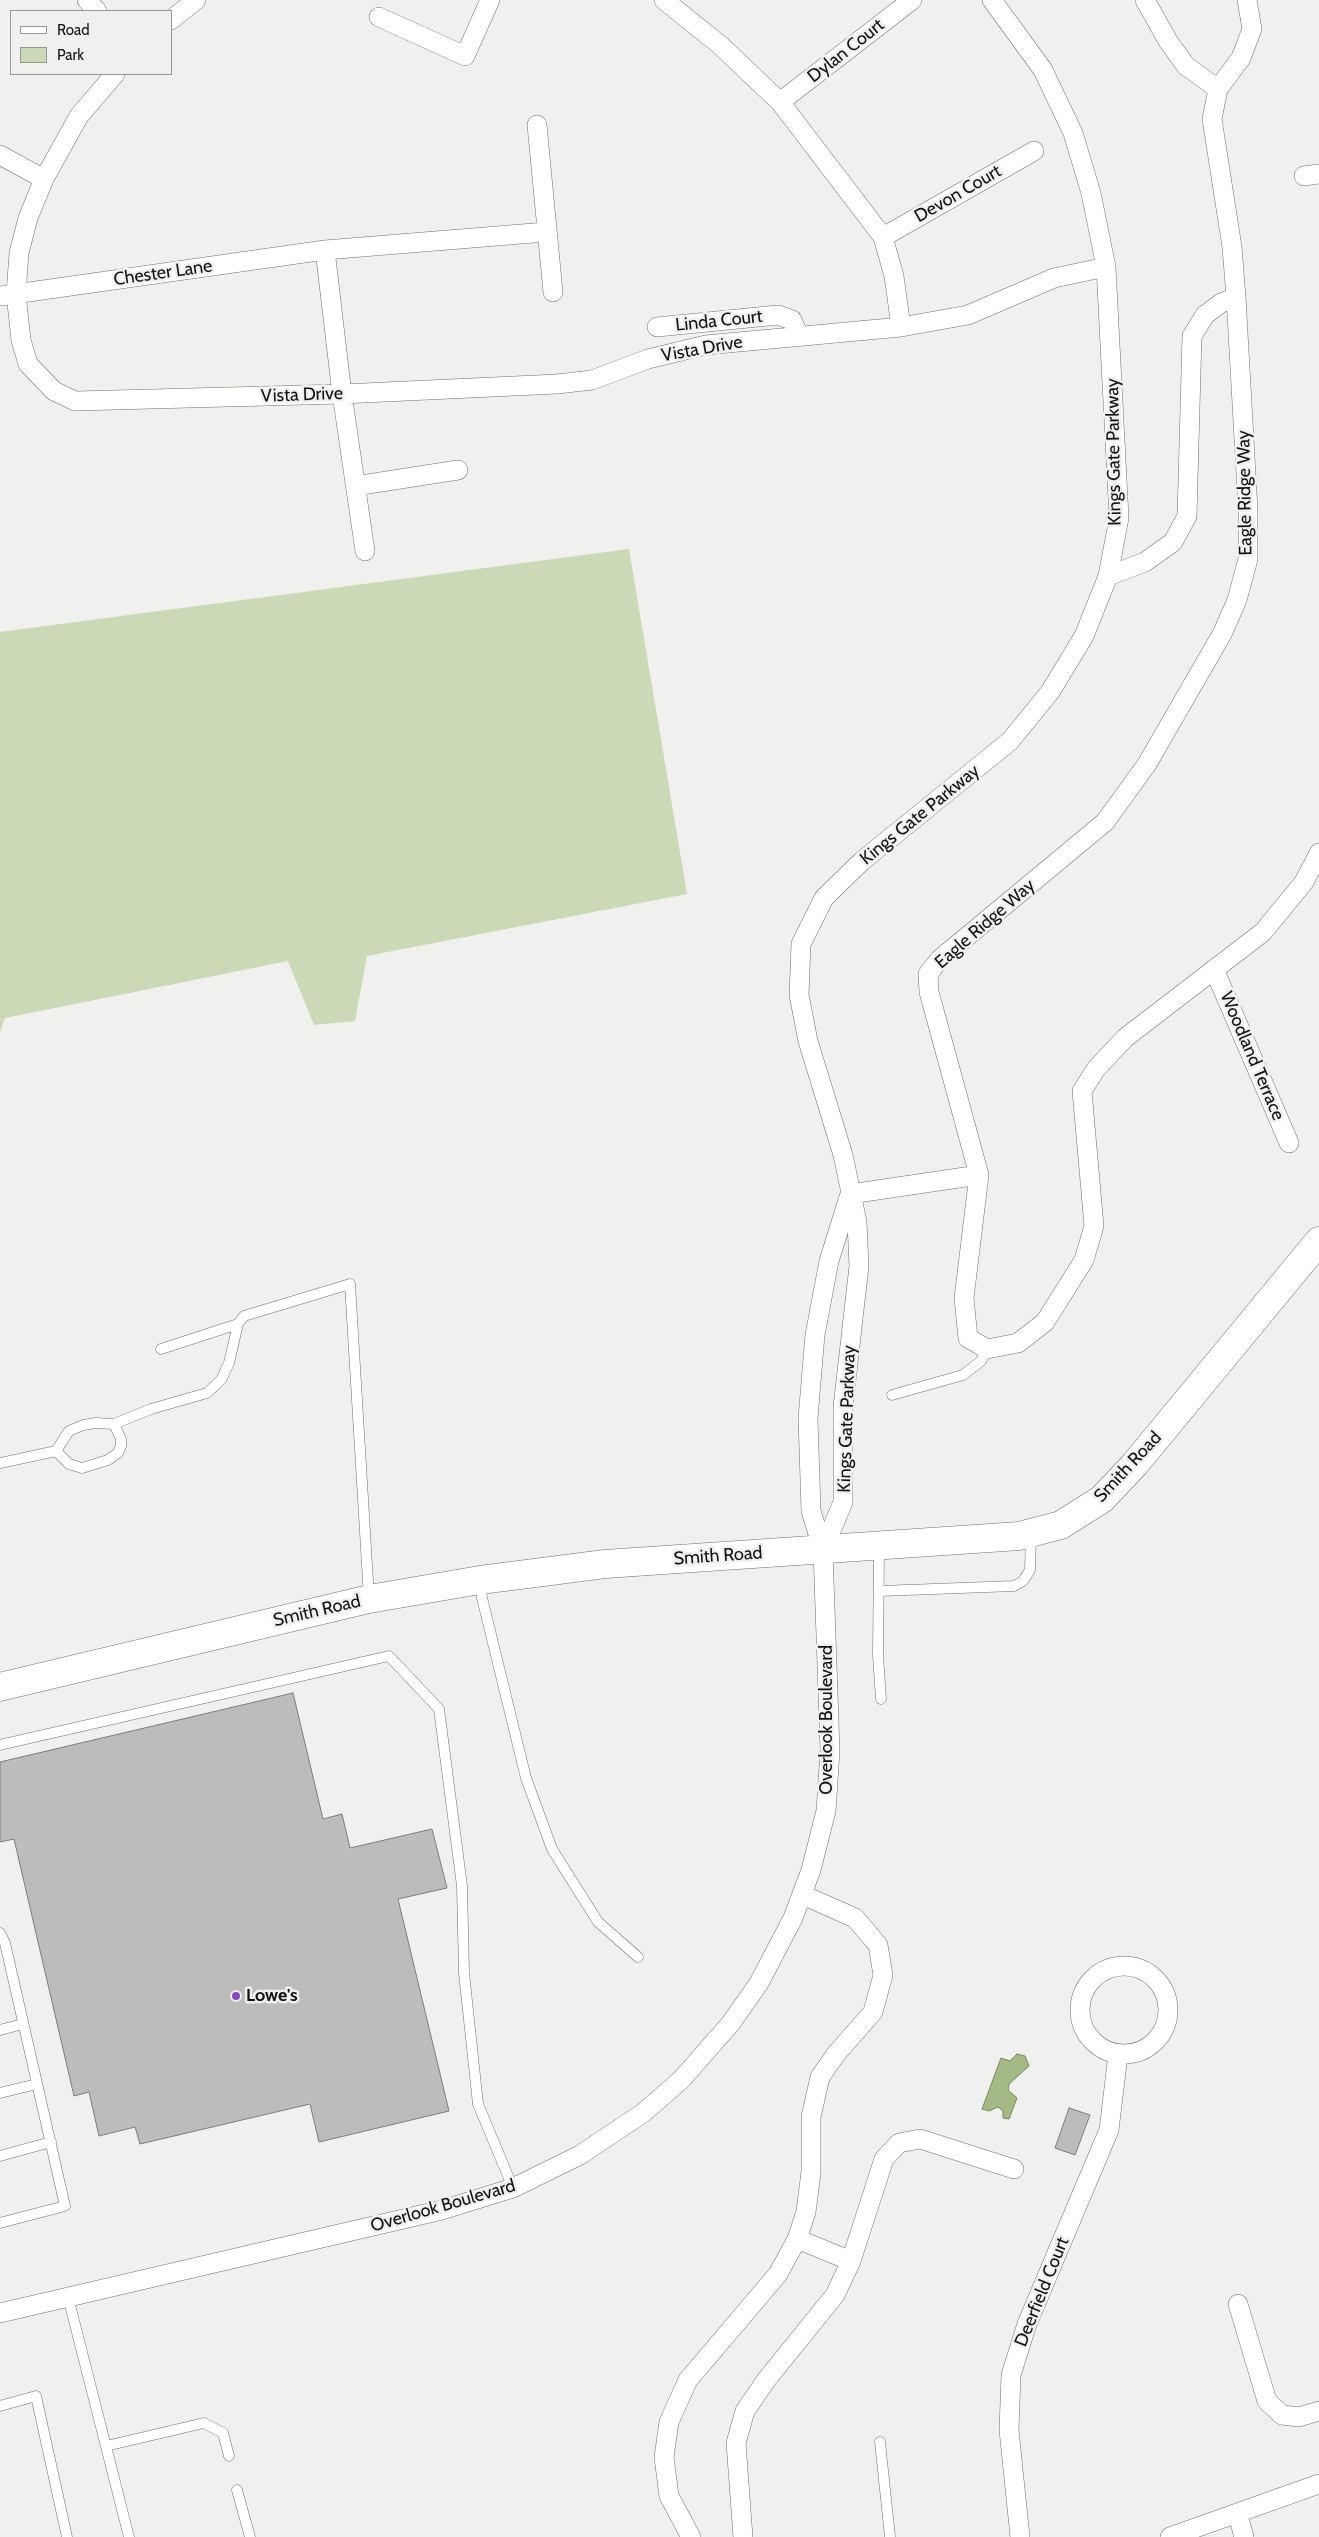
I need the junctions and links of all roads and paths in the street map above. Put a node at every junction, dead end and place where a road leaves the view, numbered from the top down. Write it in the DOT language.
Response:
graph roads {
  1 [pos="87,0"];
  2 [pos="196,0"];
  3 [pos="490,0"];
  4 [pos="664,0"];
  5 [pos="912,0"];
  6 [pos="992,0"];
  7 [pos="1145,0"];
  8 [pos="1248,0"];
  9 [pos="96,10"];
  10 [pos="379,17"];
  11 [pos="172,19"];
  12 [pos="115,75"];
  13 [pos="1218,89"];
  14 [pos="780,102"];
  15 [pos="537,125"];
  16 [pos="1034,151"];
  17 [pos="0,154"];
  18 [pos="44,179"];
  19 [pos="546,232"];
  20 [pos="883,237"];
  21 [pos="325,250"];
  22 [pos="1106,267"];
  23 [pos="553,292"];
  24 [pos="8,295"];
  25 [pos="1236,297"];
  26 [pos="657,327"];
  27 [pos="901,327"];
  28 [pos="799,336"];
  29 [pos="342,394"];
  30 [pos="458,470"];
  31 [pos="355,486"];
  32 [pos="365,551"];
  33 [pos="1108,576"];
  34 [pos="1319,853"];
  35 [pos="1214,969"];
  36 [pos="1289,1142"];
  37 [pos="979,1175"];
  38 [pos="850,1194"];
  39 [pos="1319,1241"];
  40 [pos="238,1324"];
  41 [pos="161,1349"];
  42 [pos="987,1349"];
  43 [pos="892,1395"];
  44 [pos="114,1424"];
  45 [pos="56,1451"];
  46 [pos="0,1463"];
  47 [pos="1031,1532"];
  48 [pos="879,1546"];
  49 [pos="823,1550"];
  50 [pos="480,1580"];
  51 [pos="880,1591"];
  52 [pos="370,1598"];
  53 [pos="0,1687"];
  54 [pos="881,1699"];
  55 [pos="0,1745"];
  56 [pos="803,1895"];
  57 [pos="0,1933"];
  58 [pos="638,1957"];
  59 [pos="5,1968"];
  60 [pos="24,2024"];
  61 [pos="0,2030"];
  62 [pos="1118,2055"];
  63 [pos="37,2084"];
  64 [pos="0,2094"];
  65 [pos="50,2142"];
  66 [pos="0,2156"];
  67 [pos="1014,2169"];
  68 [pos="513,2188"];
  69 [pos="0,2223"];
  70 [pos="797,2240"];
  71 [pos="851,2261"];
  72 [pos="68,2297"];
  73 [pos="1238,2304"];
  74 [pos="0,2314"];
  75 [pos="0,2406"];
  76 [pos="1319,2411"];
  77 [pos="880,2442"];
  78 [pos="106,2446"];
  79 [pos="229,2456"];
  80 [pos="1319,2484"];
  81 [pos="237,2490"];
  82 [pos="1238,2514"];
  83 [pos="67,2537"];
  84 [pos="129,2537"];
  85 [pos="250,2537"];
  86 [pos="691,2537"];
  87 [pos="743,2537"];
  88 [pos="890,2537"];
  89 [pos="1020,2537"];
  90 [pos="1170,2537"];
  91 [pos="1244,2537"];
  1 -- 9 [label="street"];
  2 -- 11 [label="street"];
  3 -- 10 [label="street"];
  4 -- 14 [label="street"];
  5 -- 14 [label="street, Dylan Court"];
  6 -- 22 [label="street, Kings Gate Parkway"];
  7 -- 13 [label="street"];
  8 -- 13 [label="street, Eagle Ridge Way"];
  12 -- 18 [label="street, Vista Drive"];
  13 -- 25 [label="street, Eagle Ridge Way"];
  14 -- 20 [label="street"];
  15 -- 19 [label="street"];
  16 -- 20 [label="street, Devon Court"];
  17 -- 18 [label="street"];
  18 -- 24 [label="street, Vista Drive"];
  19 -- 21 [label="street, Chester Lane"];
  19 -- 23 [label="street"];
  20 -- 27 [label="street"];
  21 -- 24 [label="street, Chester Lane"];
  21 -- 29 [label="street"];
  22 -- 27 [label="street, Vista Drive"];
  22 -- 33 [label="street, Kings Gate Parkway"];
  24 -- 29 [label="street, Vista Drive"];
  25 -- 33 [label="street"];
  25 -- 37 [label="street, Eagle Ridge Way"];
  26 -- 28 [label="street, Linda Court"];
  27 -- 28 [label="street, Vista Drive"];
  28 -- 29 [label="street, Vista Drive"];
  29 -- 31 [label="street"];
  30 -- 31 [label="street"];
  31 -- 32 [label="street"];
  33 -- 38 [label="street, Kings Gate Parkway"];
  34 -- 35 [label="street"];
  35 -- 36 [label="street, Woodland Terrace"];
  35 -- 42 [label="street"];
  37 -- 38 [label="street"];
  37 -- 42 [label="street, Eagle Ridge Way"];
  38 -- 49 [label="street, Kings Gate Parkway"];
  38 -- 49 [label="street, Kings Gate Parkway"];
  39 -- 47 [label="street, Smith Road"];
  40 -- 41 [label="lane"];
  40 -- 44 [label="lane"];
  40 -- 52 [label="lane"];
  42 -- 43 [label="lane"];
  44 -- 45 [label="lane"];
  44 -- 45 [label="lane"];
  45 -- 46 [label="lane"];
  47 -- 48 [label="street, Smith Road"];
  47 -- 51 [label="lane"];
  48 -- 49 [label="street, Smith Road"];
  48 -- 51 [label="lane"];
  49 -- 50 [label="street, Smith Road"];
  49 -- 56 [label="street, Overlook Boulevard"];
  50 -- 52 [label="street, Smith Road"];
  50 -- 58 [label="lane"];
  51 -- 54 [label="lane"];
  52 -- 53 [label="street, Smith Road"];
  55 -- 68 [label="lane"];
  56 -- 68 [label="street, Overlook Boulevard"];
  56 -- 70 [label="street"];
  57 -- 59 [label="lane"];
  59 -- 60 [label="lane"];
  60 -- 61 [label="lane"];
  60 -- 63 [label="lane"];
  62 -- 62 [label="street"];
  62 -- 89 [label="street, Deerfield Court"];
  63 -- 64 [label="lane"];
  63 -- 65 [label="lane"];
  65 -- 66 [label="lane"];
  65 -- 69 [label="lane"];
  67 -- 71 [label="street"];
  68 -- 72 [label="street, Overlook Boulevard"];
  70 -- 71 [label="street"];
  70 -- 86 [label="street"];
  71 -- 87 [label="street"];
  72 -- 74 [label="street, Overlook Boulevard"];
  72 -- 78 [label="lane"];
  73 -- 76 [label="street"];
  75 -- 83 [label="lane"];
  77 -- 88 [label="lane"];
  78 -- 79 [label="lane"];
  78 -- 84 [label="lane"];
  80 -- 82 [label="street"];
  81 -- 85 [label="lane"];
  82 -- 90 [label="street"];
  82 -- 91 [label="street"];
}
